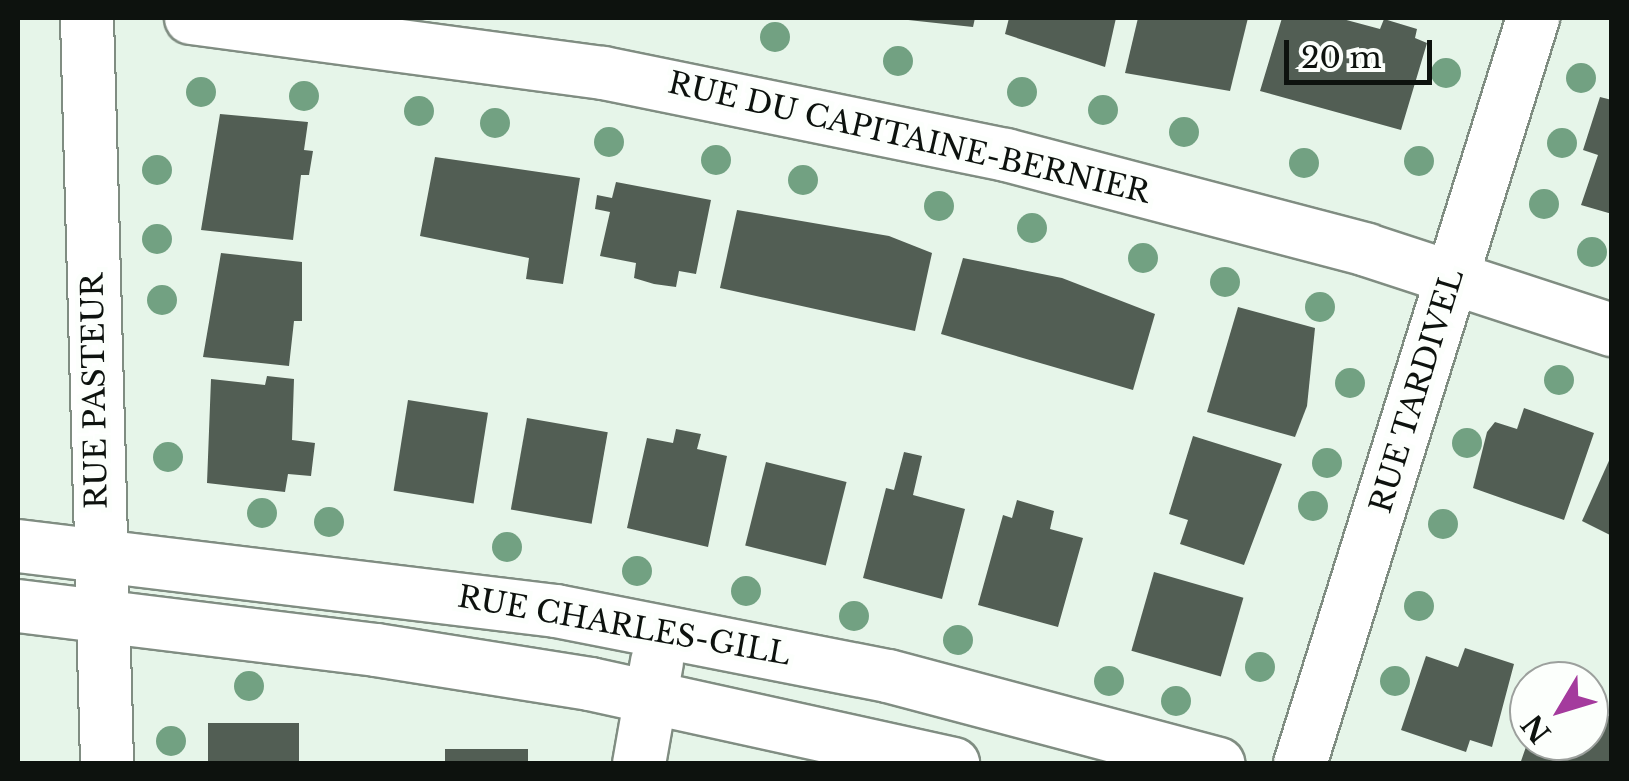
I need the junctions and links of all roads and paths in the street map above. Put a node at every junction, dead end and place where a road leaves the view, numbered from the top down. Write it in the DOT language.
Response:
graph roads {
  1 [pos="87,18"];
  2 [pos="191,18"];
  3 [pos="1533,18"];
  4 [pos="1453,277"];
  5 [pos="1612,330"];
  6 [pos="18,546"];
  7 [pos="99,554"];
  8 [pos="18,606"];
  9 [pos="102,615"];
  10 [pos="663,632"];
  11 [pos="650,696"];
  12 [pos="107,764"];
  13 [pos="639,764"];
  14 [pos="953,764"];
  15 [pos="1219,764"];
  16 [pos="1300,764"];
  1 -- 7 [label="street, RUE PASTEUR"];
  2 -- 4 [label="street, RUE DU CAPITAINE-BERNIER"];
  3 -- 4 [label="street, RUE TARDIVEL"];
  4 -- 5 [label="street, RUE DU CAPITAINE-BERNIER"];
  4 -- 16 [label="street, RUE TARDIVEL"];
  6 -- 7 [label="street, RUE CHARLES-GILL"];
  7 -- 9 [label="street, RUE PASTEUR"];
  7 -- 10 [label="street, RUE CHARLES-GILL"];
  8 -- 9 [label="street"];
  9 -- 11 [label="street"];
  9 -- 12 [label="street, RUE PASTEUR"];
  10 -- 11 [label="street"];
  10 -- 15 [label="street, RUE CHARLES-GILL"];
  11 -- 13 [label="street"];
  11 -- 14 [label="street"];
}
